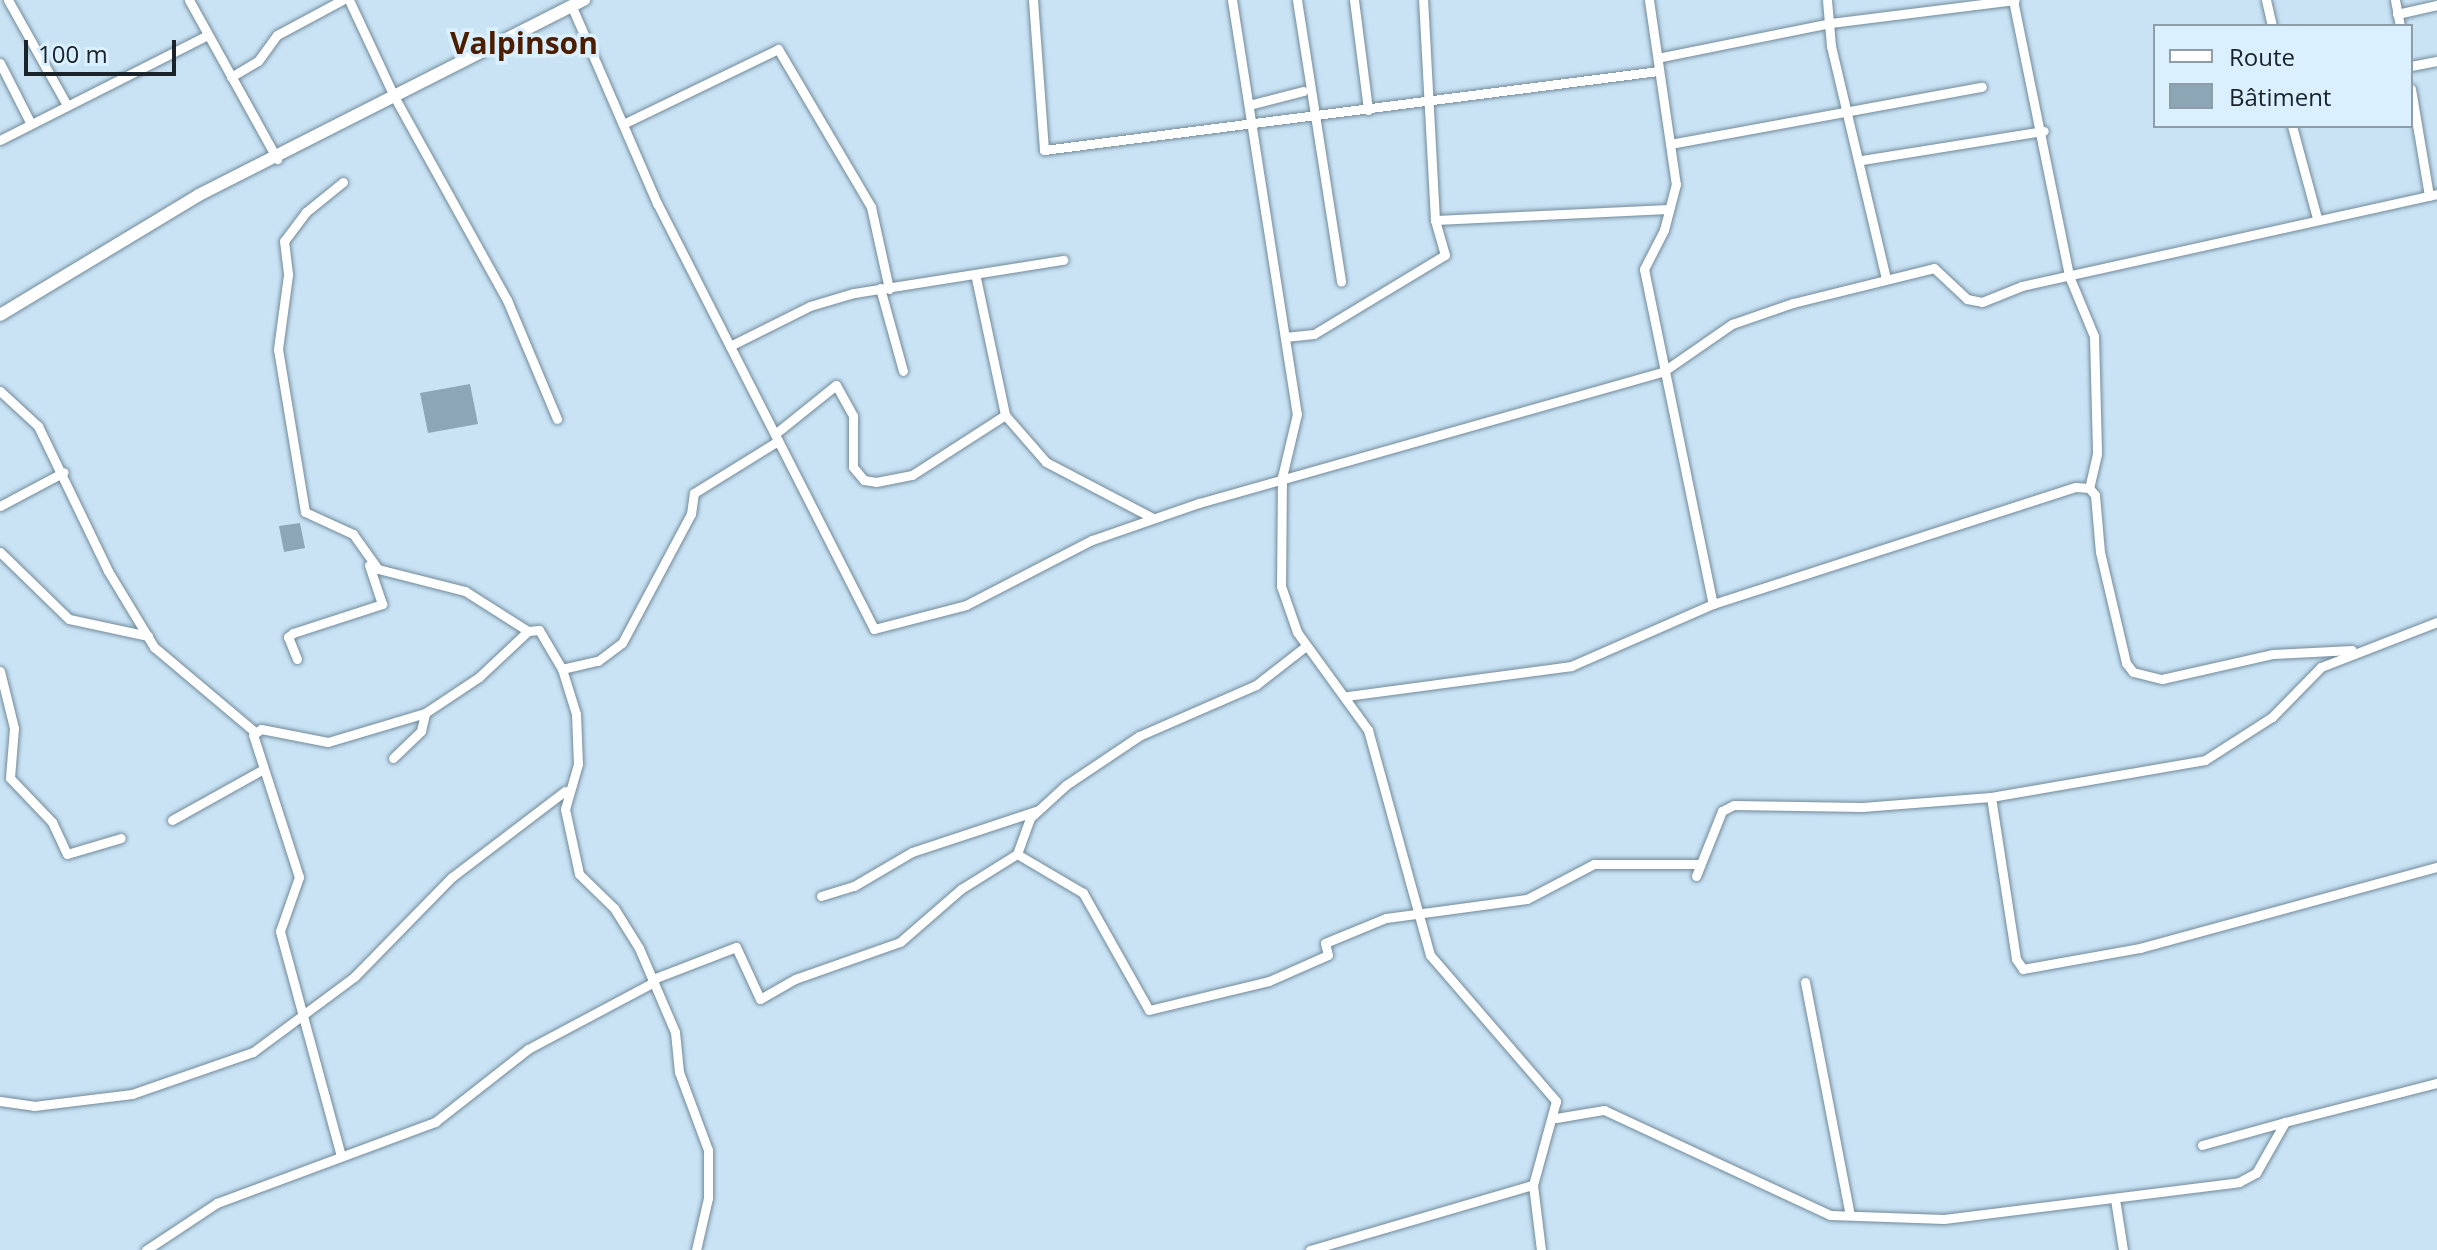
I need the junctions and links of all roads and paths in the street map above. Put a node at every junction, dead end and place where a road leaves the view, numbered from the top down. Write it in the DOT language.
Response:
graph roads {
  1 [pos="8,0"];
  2 [pos="189,0"];
  3 [pos="342,0"];
  4 [pos="349,0"];
  5 [pos="1033,0"];
  6 [pos="1232,0"];
  7 [pos="1297,0"];
  8 [pos="1354,0"];
  9 [pos="1423,0"];
  10 [pos="1649,0"];
  11 [pos="1827,0"];
  12 [pos="2014,0"];
  13 [pos="2266,0"];
  14 [pos="2395,0"];
  15 [pos="578,3"];
  16 [pos="2437,5"];
  17 [pos="2397,14"];
  18 [pos="1831,23"];
  19 [pos="2272,24"];
  20 [pos="2400,24"];
  21 [pos="206,36"];
  22 [pos="1662,57"];
  23 [pos="2437,61"];
  24 [pos="0,63"];
  25 [pos="2413,66"];
  26 [pos="1658,71"];
  27 [pos="231,77"];
  28 [pos="1982,87"];
  29 [pos="1303,91"];
  30 [pos="395,98"];
  31 [pos="2413,99"];
  32 [pos="67,105"];
  33 [pos="1249,105"];
  34 [pos="1425,105"];
  35 [pos="1850,109"];
  36 [pos="1368,110"];
  37 [pos="1314,116"];
  38 [pos="1251,123"];
  39 [pos="31,124"];
  40 [pos="623,124"];
  41 [pos="2293,128"];
  42 [pos="2044,131"];
  43 [pos="0,140"];
  44 [pos="1670,144"];
  45 [pos="277,159"];
  46 [pos="1862,160"];
  47 [pos="343,182"];
  48 [pos="2433,194"];
  49 [pos="1669,209"];
  50 [pos="2317,218"];
  51 [pos="1435,220"];
  52 [pos="1063,260"];
  53 [pos="2069,276"];
  54 [pos="976,278"];
  55 [pos="1886,278"];
  56 [pos="1341,282"];
  57 [pos="884,288"];
  58 [pos="0,315"];
  59 [pos="1285,337"];
  60 [pos="730,346"];
  61 [pos="903,371"];
  62 [pos="1664,371"];
  63 [pos="0,391"];
  64 [pos="1005,415"];
  65 [pos="557,419"];
  66 [pos="776,438"];
  67 [pos="64,472"];
  68 [pos="1282,477"];
  69 [pos="2089,488"];
  70 [pos="0,506"];
  71 [pos="1153,518"];
  72 [pos="0,552"];
  73 [pos="369,565"];
  74 [pos="1713,604"];
  75 [pos="2437,622"];
  76 [pos="528,631"];
  77 [pos="148,636"];
  78 [pos="1306,646"];
  79 [pos="2352,650"];
  80 [pos="297,659"];
  81 [pos="562,669"];
  82 [pos="0,671"];
  83 [pos="1347,696"];
  84 [pos="425,713"];
  85 [pos="255,732"];
  86 [pos="393,758"];
  87 [pos="262,770"];
  88 [pos="565,791"];
  89 [pos="1991,797"];
  90 [pos="1036,811"];
  91 [pos="172,820"];
  92 [pos="121,838"];
  93 [pos="1017,854"];
  94 [pos="1700,864"];
  95 [pos="2437,867"];
  96 [pos="1696,876"];
  97 [pos="821,896"];
  98 [pos="1416,913"];
  99 [pos="654,981"];
  100 [pos="1805,982"];
  101 [pos="306,1014"];
  102 [pos="2437,1083"];
  103 [pos="0,1101"];
  104 [pos="1556,1118"];
  105 [pos="2285,1122"];
  106 [pos="2202,1145"];
  107 [pos="341,1156"];
  108 [pos="1533,1185"];
  109 [pos="2115,1199"];
  110 [pos="1850,1215"];
  111 [pos="146,1250"];
  112 [pos="696,1250"];
  113 [pos="1310,1250"];
  114 [pos="1541,1250"];
  115 [pos="2123,1250"];
  1 -- 32 [label="street"];
  2 -- 21 [label="street"];
  3 -- 27 [label="street"];
  4 -- 30 [label="street"];
  5 -- 38 [label="street"];
  6 -- 33 [label="street"];
  7 -- 37 [label="street"];
  8 -- 36 [label="street"];
  9 -- 34 [label="street"];
  10 -- 22 [label="street"];
  11 -- 18 [label="street"];
  12 -- 18 [label="street"];
  12 -- 42 [label="street"];
  13 -- 19 [label="street"];
  14 -- 17 [label="street"];
  15 -- 30 [label="main road"];
  15 -- 40 [label="street"];
  16 -- 17 [label="street"];
  17 -- 20 [label="street"];
  18 -- 22 [label="street"];
  18 -- 35 [label="street"];
  21 -- 27 [label="street"];
  21 -- 32 [label="street"];
  22 -- 26 [label="street"];
  23 -- 25 [label="street"];
  24 -- 39 [label="street"];
  26 -- 34 [label="street"];
  26 -- 44 [label="street"];
  27 -- 45 [label="street"];
  28 -- 35 [label="street"];
  29 -- 33 [label="street"];
  30 -- 45 [label="main road"];
  30 -- 65 [label="street"];
  31 -- 48 [label="street"];
  32 -- 39 [label="street"];
  33 -- 38 [label="street"];
  34 -- 36 [label="street"];
  34 -- 51 [label="street"];
  35 -- 44 [label="street"];
  35 -- 46 [label="street"];
  36 -- 37 [label="street"];
  37 -- 38 [label="street"];
  37 -- 56 [label="street"];
  38 -- 59 [label="street"];
  39 -- 43 [label="street"];
  40 -- 57 [label="street"];
  40 -- 60 [label="street"];
  41 -- 50 [label="street"];
  42 -- 46 [label="street"];
  42 -- 53 [label="street"];
  44 -- 49 [label="street"];
  45 -- 58 [label="main road"];
  46 -- 55 [label="street"];
  47 -- 73 [label="street"];
  48 -- 50 [label="street"];
  49 -- 51 [label="street"];
  49 -- 62 [label="street"];
  50 -- 53 [label="street"];
  51 -- 59 [label="street"];
  52 -- 54 [label="street"];
  53 -- 55 [label="street"];
  53 -- 69 [label="street"];
  54 -- 57 [label="street"];
  54 -- 64 [label="street"];
  55 -- 62 [label="street"];
  57 -- 60 [label="street"];
  57 -- 61 [label="street"];
  59 -- 68 [label="street"];
  60 -- 66 [label="street"];
  62 -- 68 [label="street"];
  62 -- 74 [label="street"];
  63 -- 67 [label="street"];
  64 -- 66 [label="street"];
  64 -- 71 [label="street"];
  66 -- 71 [label="street"];
  66 -- 81 [label="street"];
  67 -- 70 [label="street"];
  67 -- 77 [label="street"];
  68 -- 71 [label="street"];
  68 -- 78 [label="street"];
  69 -- 74 [label="street"];
  69 -- 79 [label="street"];
  72 -- 77 [label="street"];
  73 -- 76 [label="street"];
  73 -- 80 [label="street"];
  74 -- 83 [label="street"];
  75 -- 79 [label="street"];
  76 -- 81 [label="street"];
  76 -- 84 [label="street"];
  77 -- 85 [label="street"];
  78 -- 83 [label="street"];
  78 -- 90 [label="street"];
  79 -- 89 [label="street"];
  81 -- 88 [label="street"];
  82 -- 92 [label="street"];
  83 -- 98 [label="street"];
  84 -- 85 [label="street"];
  84 -- 86 [label="street"];
  85 -- 87 [label="street"];
  87 -- 91 [label="street"];
  87 -- 101 [label="street"];
  88 -- 99 [label="street"];
  88 -- 101 [label="street"];
  89 -- 94 [label="street"];
  89 -- 95 [label="street"];
  90 -- 93 [label="street"];
  90 -- 97 [label="street"];
  93 -- 98 [label="street"];
  93 -- 99 [label="street"];
  94 -- 96 [label="street"];
  94 -- 98 [label="street"];
  98 -- 104 [label="street"];
  99 -- 107 [label="street"];
  99 -- 112 [label="street"];
  100 -- 110 [label="street"];
  101 -- 103 [label="street"];
  101 -- 107 [label="street"];
  102 -- 105 [label="street"];
  104 -- 108 [label="street"];
  104 -- 110 [label="street"];
  105 -- 106 [label="street"];
  105 -- 109 [label="street"];
  107 -- 111 [label="street"];
  108 -- 113 [label="street"];
  108 -- 114 [label="street"];
  109 -- 110 [label="street"];
  109 -- 115 [label="street"];
}
